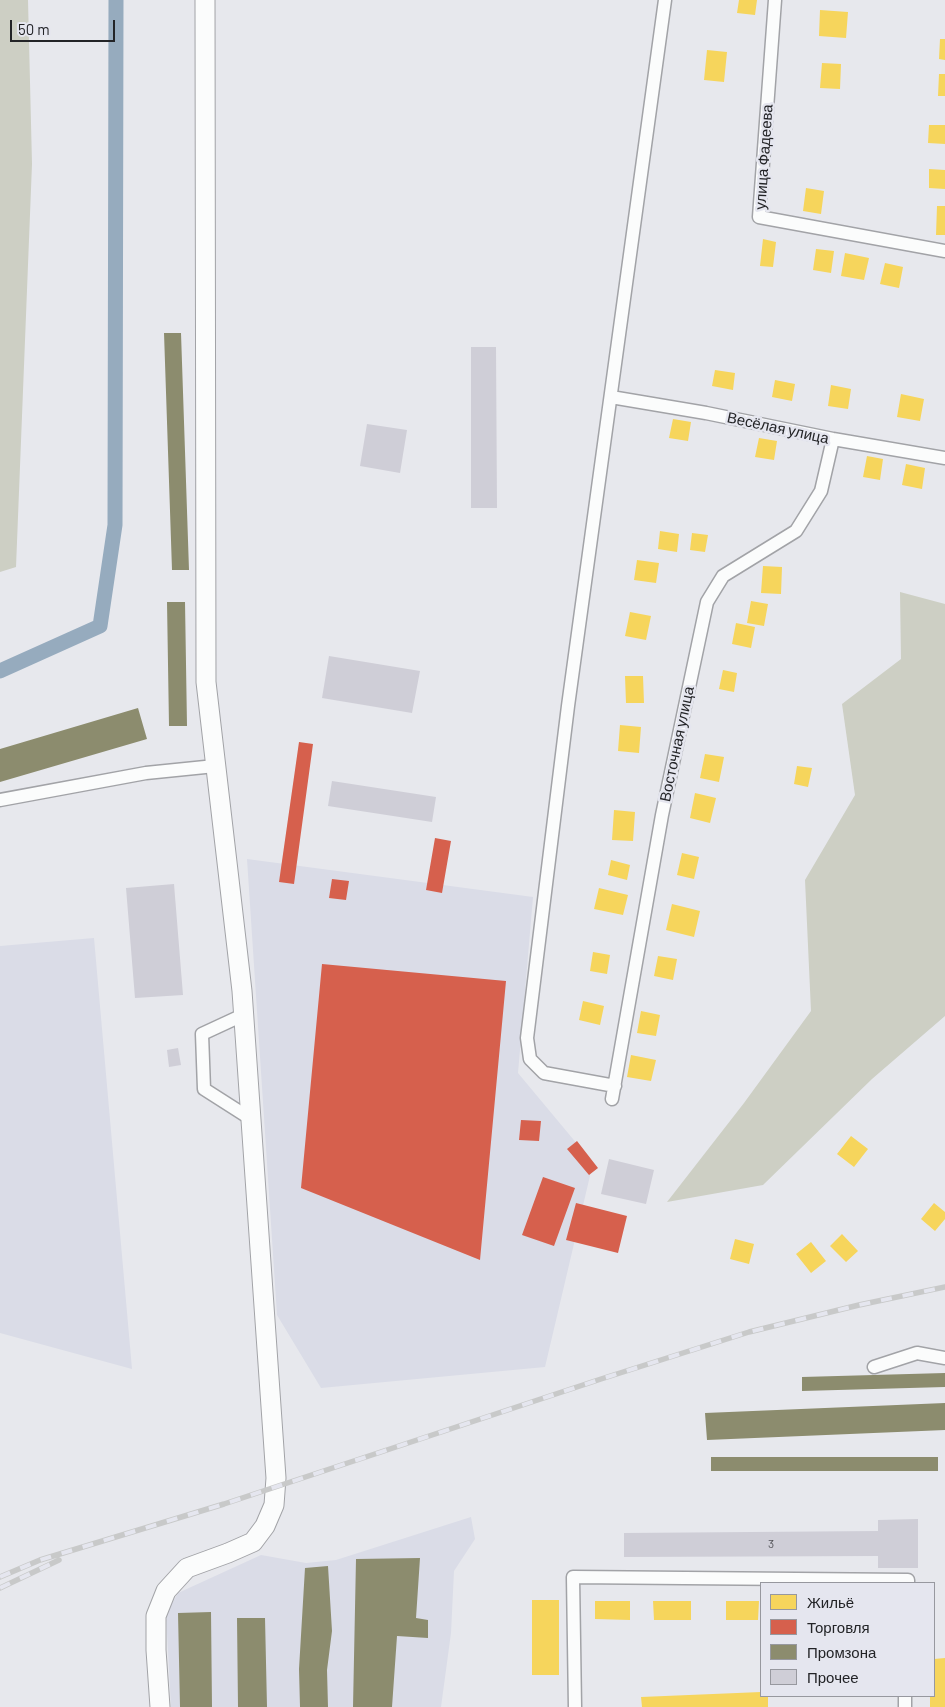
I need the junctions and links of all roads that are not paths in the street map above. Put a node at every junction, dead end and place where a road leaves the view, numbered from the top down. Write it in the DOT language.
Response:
graph roads {
  1 [pos="205,0"];
  2 [pos="665,0"];
  3 [pos="775,0"];
  4 [pos="945,251"];
  5 [pos="611,397"];
  6 [pos="833,439"];
  7 [pos="945,458"];
  8 [pos="215,766"];
  9 [pos="0,800"];
  10 [pos="243,1015"];
  11 [pos="615,1086"];
  12 [pos="612,1099"];
  13 [pos="251,1119"];
  14 [pos="945,1358"];
  15 [pos="874,1367"];
  16 [pos="908,1582"];
  17 [pos="160,1707"];
  18 [pos="575,1707"];
  1 -- 8 [label="main road"];
  2 -- 5 [label="street"];
  3 -- 4 [label="street, улица Фадеева"];
  5 -- 6 [label="street, Весёлая улица"];
  5 -- 11 [label="street"];
  6 -- 7 [label="street, Весёлая улица"];
  6 -- 11 [label="street, Восточная улица"];
  8 -- 9 [label="street"];
  8 -- 10 [label="main road"];
  10 -- 13 [label="main road"];
  10 -- 13 [label="street"];
  11 -- 12 [label="street, Восточная улица"];
  13 -- 17 [label="main road"];
  14 -- 15 [label="street"];
  16 -- 18 [label="street"];
}
